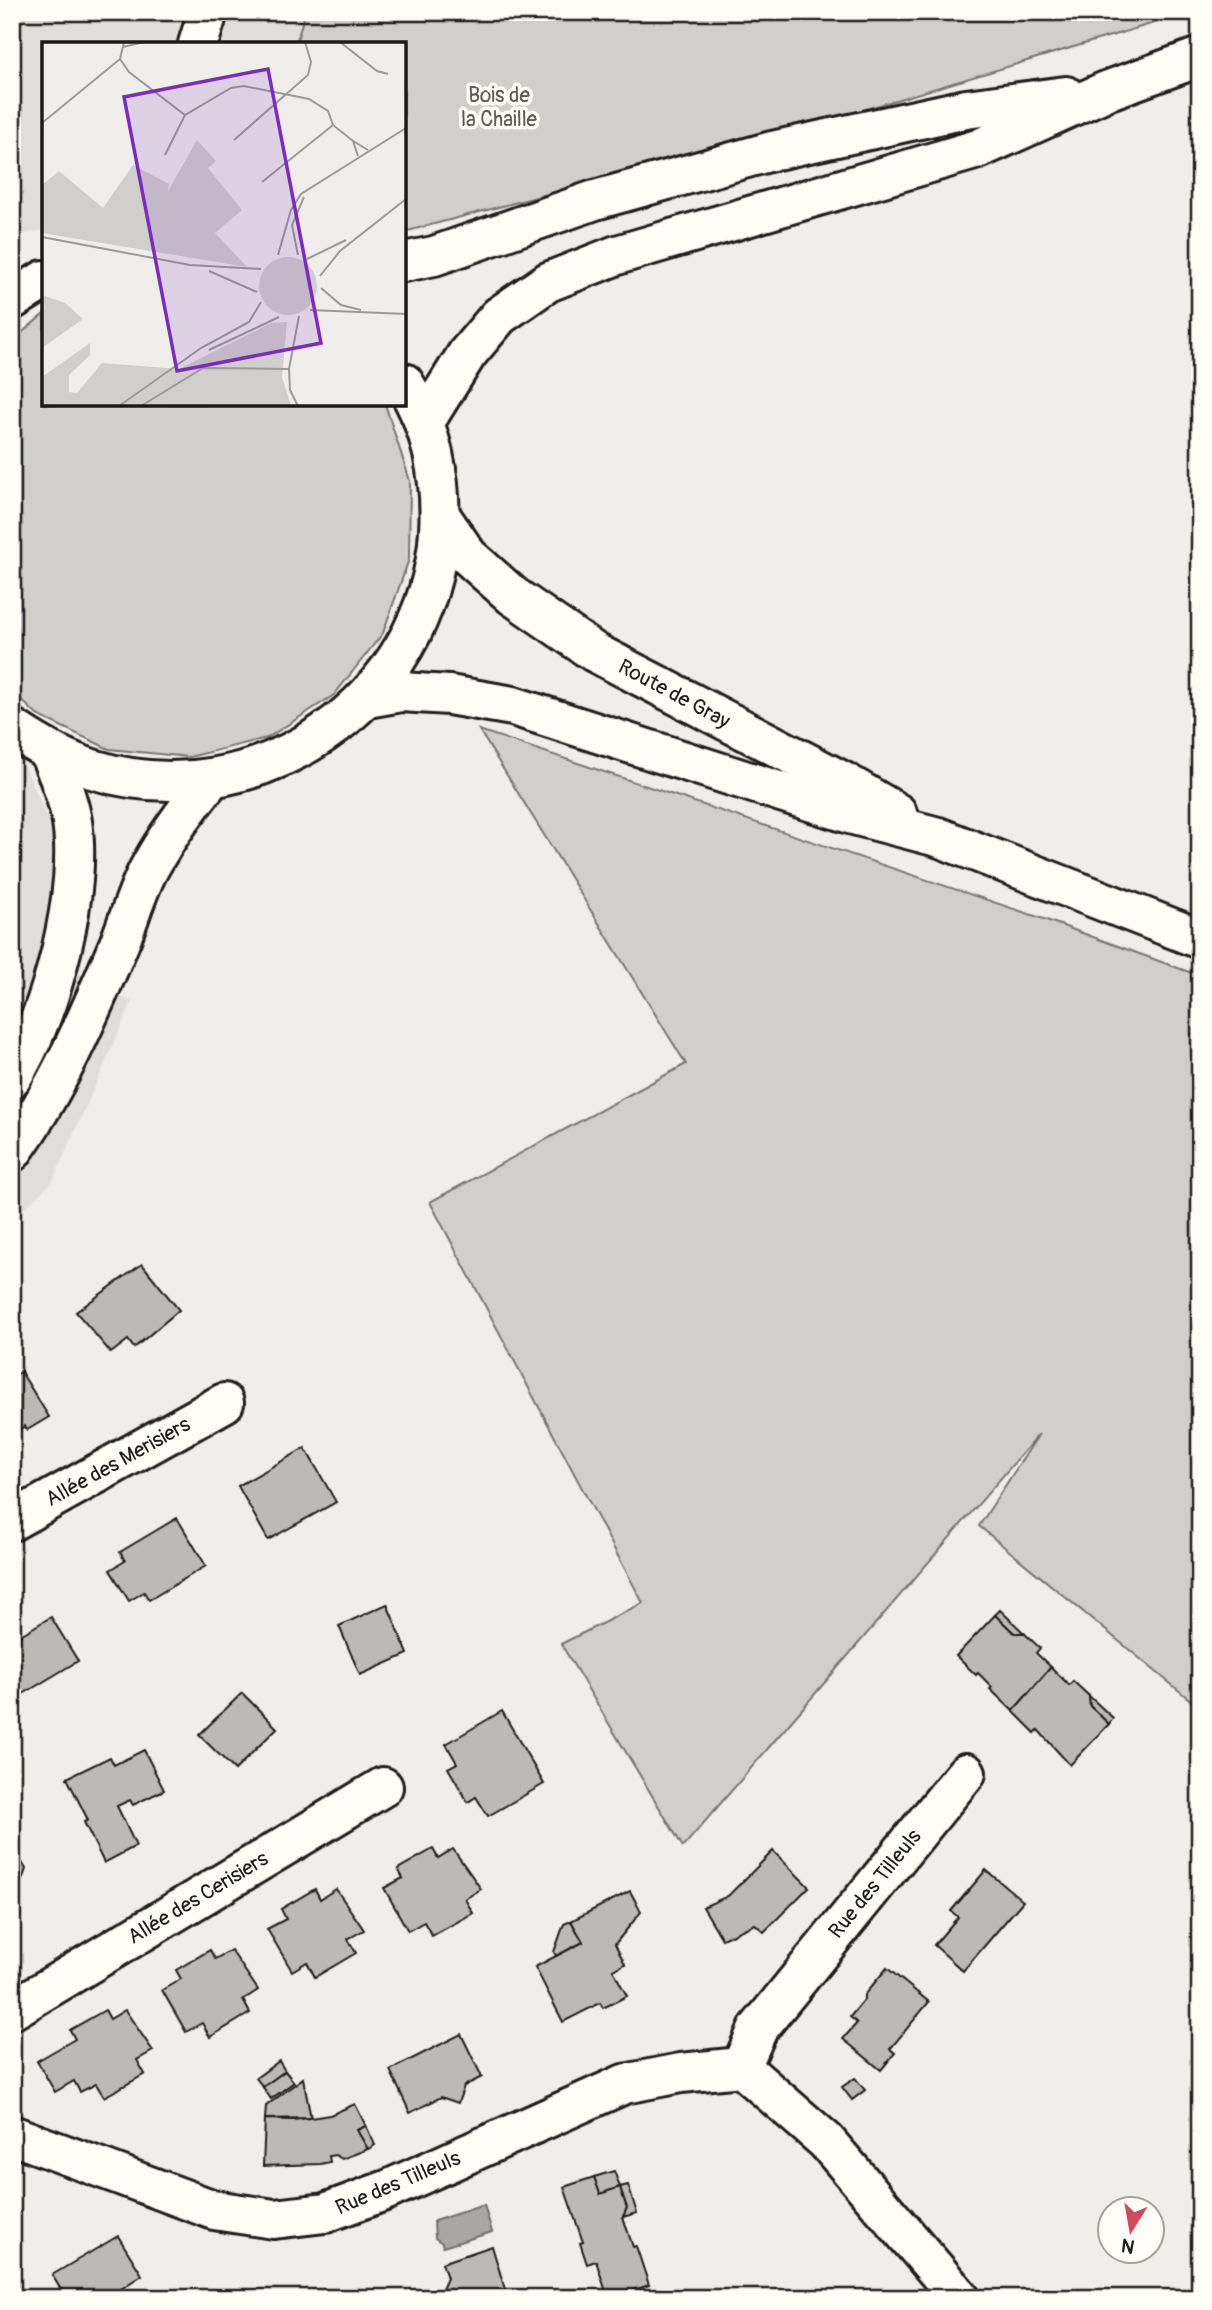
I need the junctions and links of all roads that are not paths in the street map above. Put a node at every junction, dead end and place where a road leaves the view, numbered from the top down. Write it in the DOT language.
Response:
graph roads {
  1 [pos="208,12"];
  2 [pos="199,42"];
  3 [pos="1200,57"];
  4 [pos="1106,91"];
  5 [pos="406,262"];
  6 [pos="406,387"];
  7 [pos="424,424"];
  8 [pos="440,514"];
  9 [pos="367,698"];
  10 [pos="12,728"];
  11 [pos="48,750"];
  12 [pos="212,778"];
  13 [pos="938,837"];
  14 [pos="1200,939"];
  15 [pos="12,1077"];
  16 [pos="12,1152"];
  17 [pos="224,1403"];
  18 [pos="12,1521"];
  19 [pos="966,1773"];
  20 [pos="383,1787"];
  21 [pos="12,2010"];
  22 [pos="741,2067"];
  23 [pos="12,2135"];
  24 [pos="960,2298"];
  1 -- 2 [label="main road"];
  3 -- 4 [label="main road"];
  4 -- 5 [label="main road"];
  4 -- 7 [label="main road"];
  6 -- 7 [label="main road"];
  7 -- 8 [label="main road"];
  8 -- 9 [label="main road"];
  8 -- 13 [label="main road, Route de Gray"];
  9 -- 12 [label="main road"];
  9 -- 13 [label="main road, Route de Gray"];
  10 -- 11 [label="main road"];
  11 -- 12 [label="main road"];
  11 -- 15 [label="main road"];
  12 -- 16 [label="main road"];
  13 -- 14 [label="main road, Route de Gray"];
  17 -- 18 [label="main road, Allée des Merisiers"];
  19 -- 22 [label="main road, Rue des Tilleuls"];
  20 -- 21 [label="main road, Allée des Cerisiers"];
  22 -- 23 [label="main road, Rue des Tilleuls"];
  22 -- 24 [label="main road"];
}
